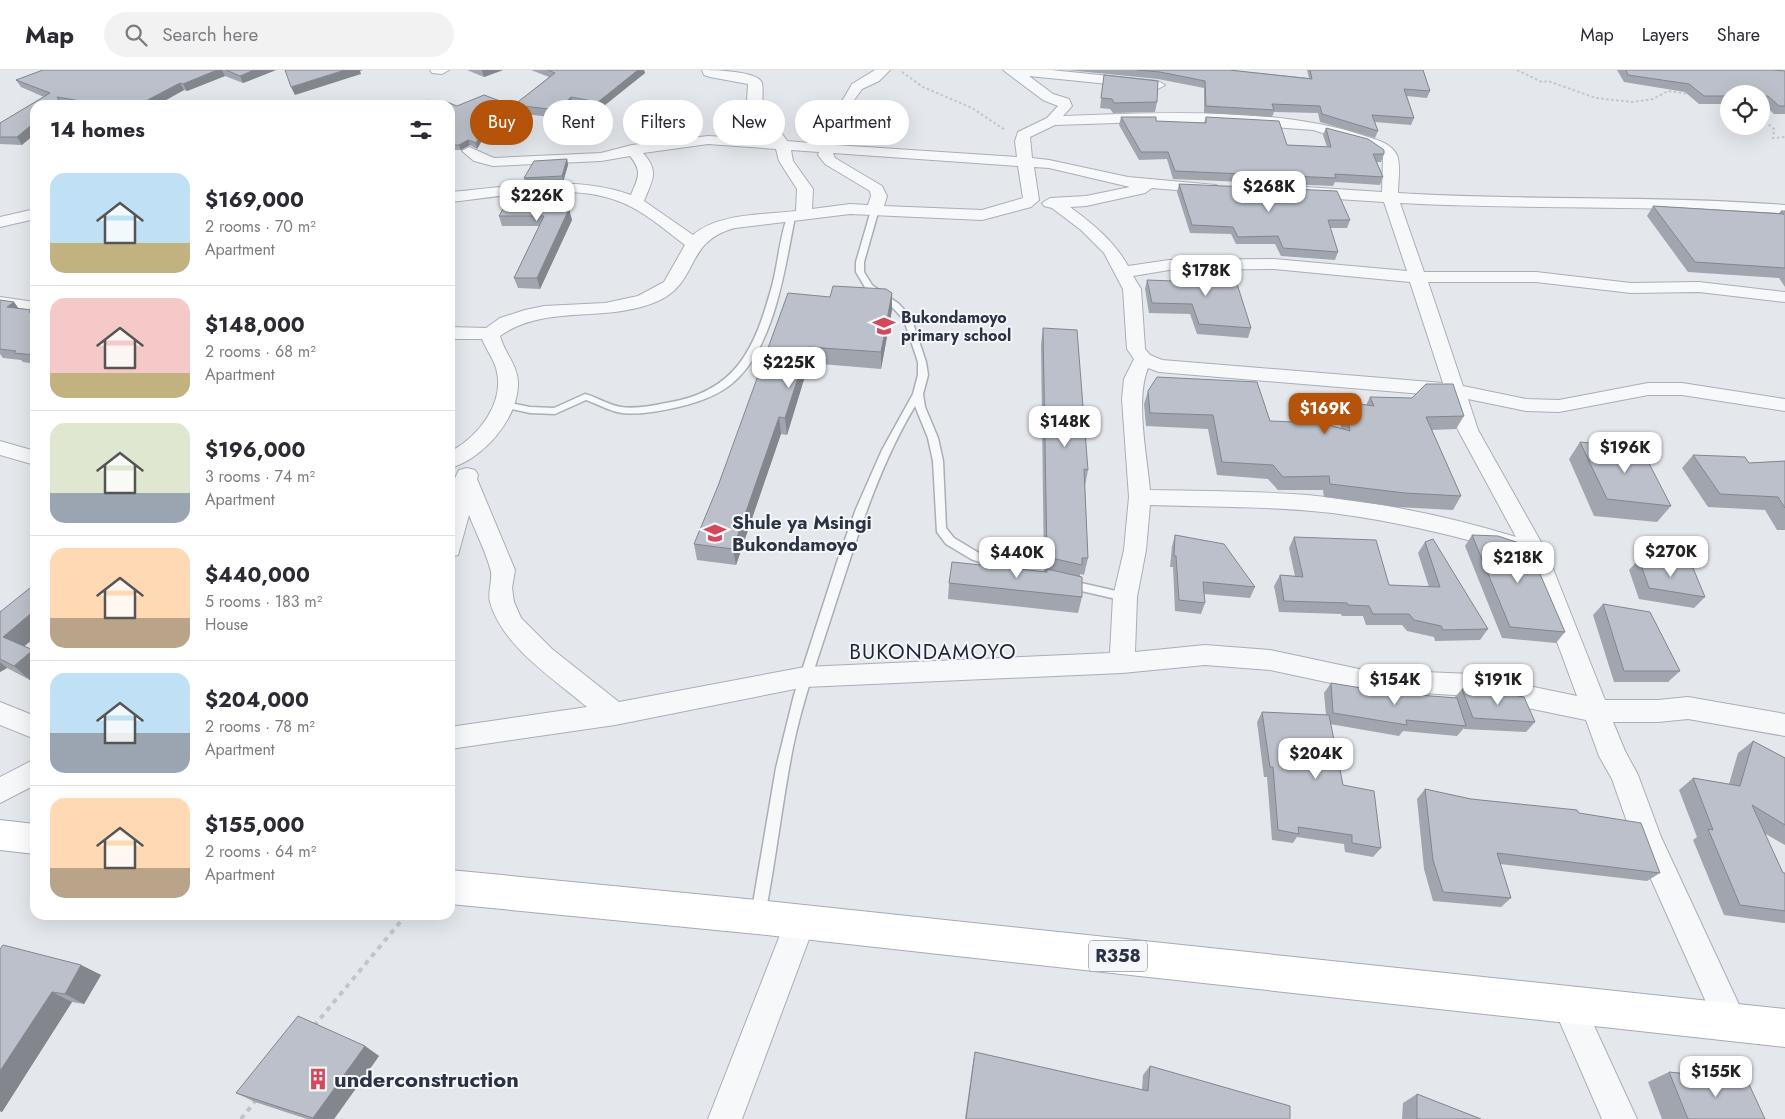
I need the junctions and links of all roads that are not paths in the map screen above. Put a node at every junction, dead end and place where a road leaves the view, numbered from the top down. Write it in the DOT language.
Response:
graph roads {
  1 [pos="437,70"];
  2 [pos="442,70"];
  3 [pos="709,70"];
  4 [pos="883,70"];
  5 [pos="1011,70"];
  6 [pos="1081,73"];
  7 [pos="1158,85"];
  8 [pos="754,100"];
  9 [pos="1064,102"];
  10 [pos="1052,121"];
  11 [pos="713,140"];
  12 [pos="782,145"];
  13 [pos="828,147"];
  14 [pos="632,149"];
  15 [pos="469,151"];
  16 [pos="1026,164"];
  17 [pos="1158,185"];
  18 [pos="1226,188"];
  19 [pos="1294,191"];
  20 [pos="1390,195"];
  21 [pos="455,197"];
  22 [pos="1031,200"];
  23 [pos="635,203"];
  24 [pos="1057,204"];
  25 [pos="875,209"];
  26 [pos="1785,210"];
  27 [pos="30,215"];
  28 [pos="797,216"];
  29 [pos="0,222"];
  30 [pos="694,244"];
  31 [pos="1122,274"];
  32 [pos="1417,277"];
  33 [pos="1785,297"];
  34 [pos="0,302"];
  35 [pos="30,306"];
  36 [pos="455,334"];
  37 [pos="490,334"];
  38 [pos="1143,359"];
  39 [pos="1454,390"];
  40 [pos="918,394"];
  41 [pos="505,404"];
  42 [pos="1785,405"];
  43 [pos="474,446"];
  44 [pos="0,448"];
  45 [pos="30,457"];
  46 [pos="455,458"];
  47 [pos="466,479"];
  48 [pos="1140,497"];
  49 [pos="455,527"];
  50 [pos="1534,551"];
  51 [pos="1028,575"];
  52 [pos="1054,581"];
  53 [pos="1124,597"];
  54 [pos="1122,663"];
  55 [pos="806,677"];
  56 [pos="1595,711"];
  57 [pos="0,713"];
  58 [pos="615,714"];
  59 [pos="1785,725"];
  60 [pos="30,726"];
  61 [pos="455,737"];
  62 [pos="30,774"];
  63 [pos="0,791"];
  64 [pos="0,835"];
  65 [pos="30,838"];
  66 [pos="455,887"];
  67 [pos="758,917"];
  68 [pos="800,923"];
  69 [pos="1568,1004"];
  70 [pos="1730,1020"];
  71 [pos="1785,1028"];
  72 [pos="725,1119"];
  73 [pos="1620,1119"];
  1 -- 2 [label="street"];
  3 -- 8 [label="street"];
  4 -- 13 [label="street"];
  5 -- 6 [label="street"];
  5 -- 9 [label="street"];
  6 -- 7 [label="street"];
  6 -- 9 [label="street"];
  9 -- 10 [label="street"];
  10 -- 16 [label="street"];
  10 -- 20 [label="street"];
  11 -- 14 [label="street"];
  12 -- 13 [label="street"];
  12 -- 28 [label="street"];
  13 -- 16 [label="street"];
  13 -- 25 [label="street"];
  14 -- 15 [label="street"];
  14 -- 23 [label="street"];
  16 -- 17 [label="street"];
  16 -- 22 [label="street"];
  17 -- 18 [label="street"];
  17 -- 24 [label="street"];
  19 -- 20 [label="street"];
  20 -- 26 [label="street"];
  20 -- 32 [label="street"];
  21 -- 23 [label="street"];
  22 -- 24 [label="street"];
  22 -- 25 [label="street"];
  23 -- 30 [label="street"];
  24 -- 31 [label="street"];
  25 -- 28 [label="street"];
  25 -- 40 [label="lane"];
  27 -- 29 [label="street"];
  28 -- 30 [label="street"];
  28 -- 41 [label="lane"];
  30 -- 37 [label="street"];
  31 -- 32 [label="street"];
  31 -- 38 [label="street"];
  32 -- 33 [label="street"];
  32 -- 39 [label="street"];
  34 -- 35 [label="street"];
  36 -- 37 [label="street"];
  37 -- 41 [label="street"];
  38 -- 39 [label="street"];
  38 -- 48 [label="street"];
  39 -- 42 [label="street"];
  39 -- 50 [label="street"];
  40 -- 51 [label="lane"];
  40 -- 55 [label="lane"];
  41 -- 43 [label="street"];
  43 -- 46 [label="street"];
  43 -- 47 [label="street"];
  44 -- 45 [label="street"];
  47 -- 49 [label="street"];
  47 -- 58 [label="street"];
  48 -- 50 [label="street"];
  48 -- 53 [label="street"];
  50 -- 56 [label="street"];
  52 -- 53 [label="lane"];
  53 -- 54 [label="street"];
  54 -- 55 [label="street"];
  54 -- 56 [label="street"];
  55 -- 58 [label="street"];
  55 -- 67 [label="lane"];
  56 -- 59 [label="street"];
  56 -- 70 [label="street"];
  57 -- 60 [label="street"];
  58 -- 61 [label="street"];
  62 -- 63 [label="street"];
  64 -- 65 [label="main road"];
  66 -- 67 [label="main road, R358"];
  67 -- 68 [label="main road, R358"];
  68 -- 69 [label="main road, R358"];
  68 -- 72 [label="street"];
  69 -- 70 [label="main road, R358"];
  69 -- 73 [label="street"];
  70 -- 71 [label="main road, R358"];
}
